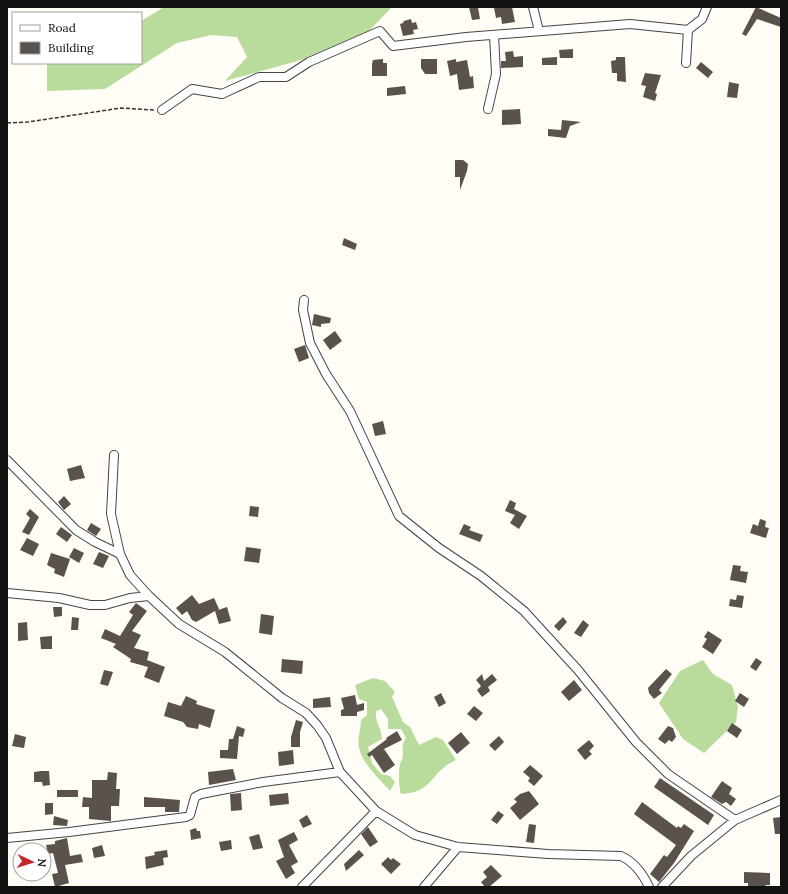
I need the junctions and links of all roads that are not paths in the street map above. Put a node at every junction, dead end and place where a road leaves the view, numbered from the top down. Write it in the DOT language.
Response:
graph roads {
  1 [pos="534,7"];
  2 [pos="707,7"];
  3 [pos="688,30"];
  4 [pos="539,31"];
  5 [pos="494,35"];
  6 [pos="686,63"];
  7 [pos="488,109"];
  8 [pos="162,110"];
  9 [pos="304,300"];
  10 [pos="114,455"];
  11 [pos="7,460"];
  12 [pos="120,554"];
  13 [pos="7,593"];
  14 [pos="149,596"];
  15 [pos="340,772"];
  16 [pos="781,800"];
  17 [pos="376,811"];
  18 [pos="735,820"];
  19 [pos="7,838"];
  20 [pos="458,847"];
  21 [pos="302,887"];
  22 [pos="424,887"];
  23 [pos="649,887"];
  24 [pos="662,887"];
  1 -- 4 [label="street"];
  2 -- 3 [label="street"];
  3 -- 4 [label="street"];
  3 -- 6 [label="street"];
  4 -- 5 [label="street"];
  5 -- 7 [label="street"];
  5 -- 8 [label="street"];
  9 -- 18 [label="street"];
  10 -- 12 [label="street"];
  11 -- 12 [label="street"];
  12 -- 14 [label="street"];
  13 -- 14 [label="street"];
  14 -- 15 [label="street"];
  15 -- 17 [label="street"];
  15 -- 19 [label="street"];
  16 -- 18 [label="street"];
  17 -- 20 [label="street"];
  17 -- 21 [label="street"];
  18 -- 24 [label="street"];
  20 -- 22 [label="street"];
  20 -- 23 [label="street"];
}
